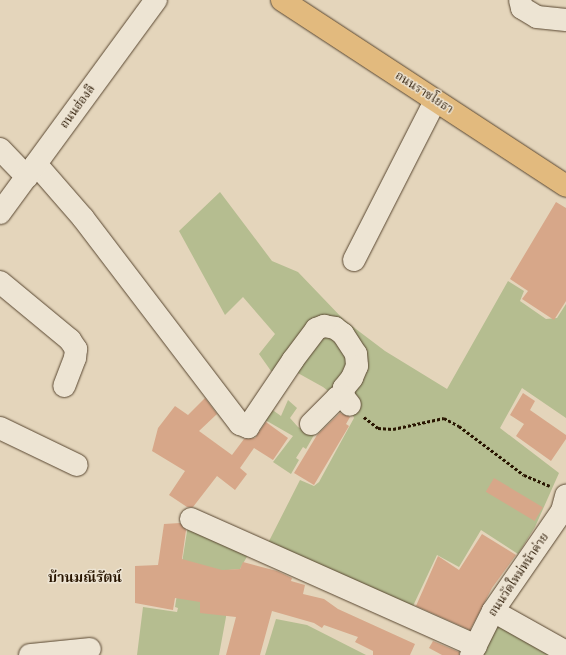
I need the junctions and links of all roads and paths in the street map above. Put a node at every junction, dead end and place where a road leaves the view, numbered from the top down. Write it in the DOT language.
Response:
graph roads {
  1 [pos="156,0"];
  2 [pos="282,0"];
  3 [pos="520,0"];
  4 [pos="566,20"];
  5 [pos="435,101"];
  6 [pos="0,149"];
  7 [pos="31,170"];
  8 [pos="566,186"];
  9 [pos="0,213"];
  10 [pos="354,260"];
  11 [pos="0,282"];
  12 [pos="64,386"];
  13 [pos="346,400"];
  14 [pos="311,424"];
  15 [pos="0,428"];
  16 [pos="77,465"];
  17 [pos="560,492"];
  18 [pos="191,519"];
  19 [pos="493,611"];
  20 [pos="90,649"];
  21 [pos="473,651"];
  22 [pos="566,652"];
  23 [pos="30,655"];
  1 -- 7 [label="street, ถนนฮ่องลี"];
  2 -- 5 [label="main road, ถนนราชโยธา"];
  3 -- 4 [label="street"];
  5 -- 8 [label="main road, ถนนราชโยธา"];
  5 -- 10 [label="street"];
  6 -- 7 [label="street"];
  7 -- 9 [label="street, ถนนฮ่องลี"];
  7 -- 13 [label="street"];
  11 -- 12 [label="street"];
  13 -- 14 [label="street"];
  13 -- 17 [label="path"];
  15 -- 16 [label="street"];
  17 -- 19 [label="street, ถนนวัดใหม่หน้าค่าย"];
  18 -- 21 [label="street"];
  19 -- 21 [label="street, ถนนวัดใหม่หน้าค่าย"];
  19 -- 22 [label="street"];
  20 -- 23 [label="street"];
}
